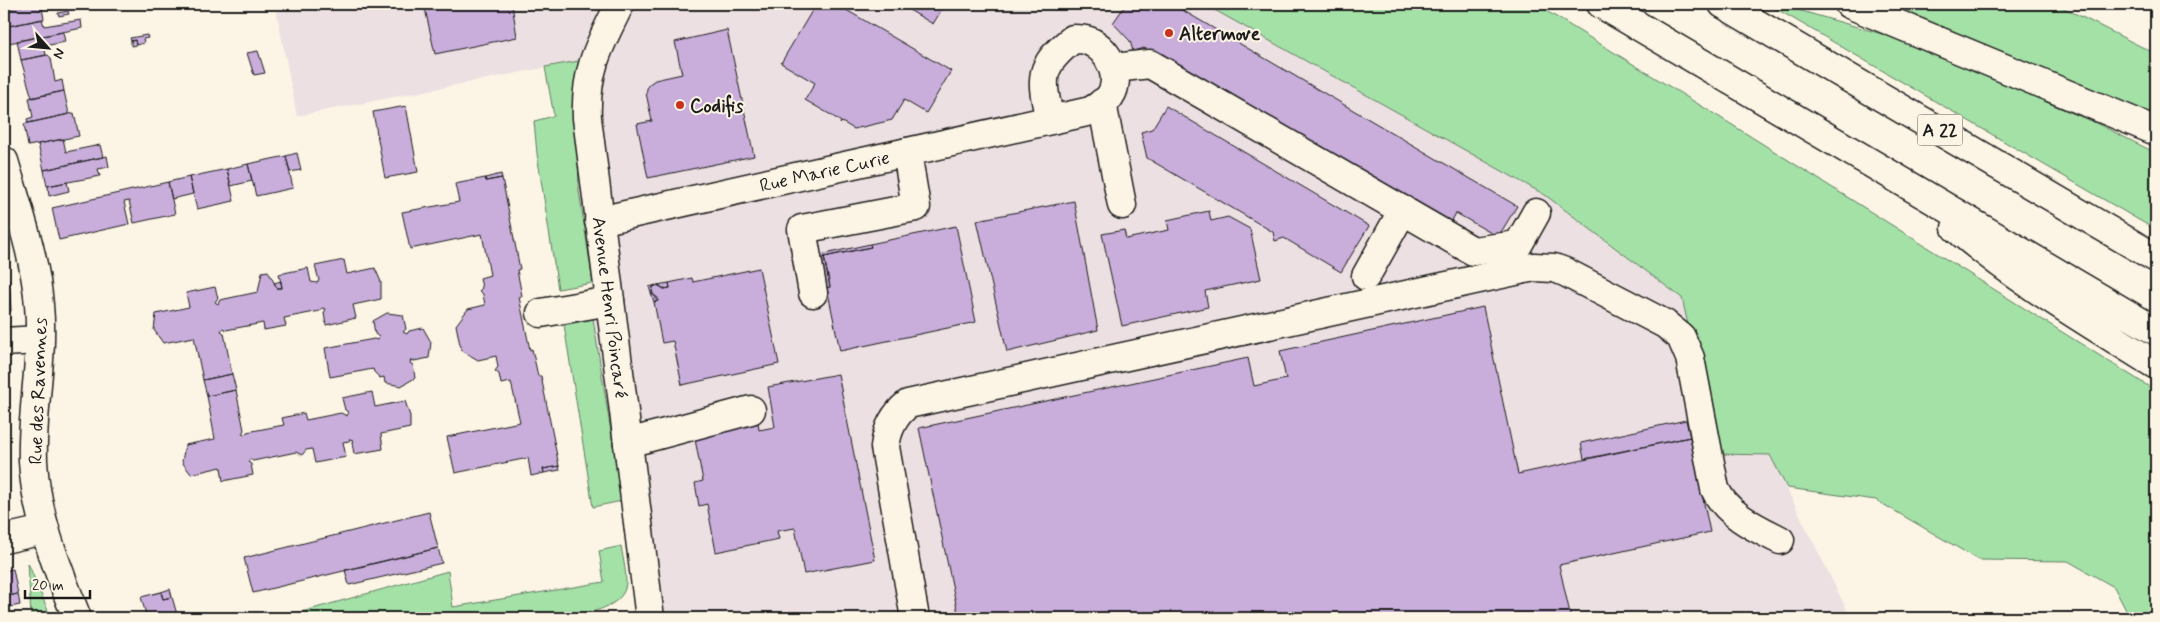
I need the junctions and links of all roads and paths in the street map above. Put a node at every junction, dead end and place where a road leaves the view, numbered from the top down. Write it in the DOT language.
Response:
graph roads {
  1 [pos="620,4"];
  2 [pos="1601,4"];
  3 [pos="1723,4"];
  4 [pos="1849,4"];
  5 [pos="1114,68"];
  6 [pos="1102,103"];
  7 [pos="1050,120"];
  8 [pos="2156,131"];
  9 [pos="907,152"];
  10 [pos="4,162"];
  11 [pos="1905,182"];
  12 [pos="1122,206"];
  13 [pos="1403,210"];
  14 [pos="1536,213"];
  15 [pos="600,221"];
  16 [pos="2156,258"];
  17 [pos="1366,276"];
  18 [pos="813,293"];
  19 [pos="610,301"];
  20 [pos="541,313"];
  21 [pos="2156,330"];
  22 [pos="39,340"];
  23 [pos="4,342"];
  24 [pos="2156,365"];
  25 [pos="751,410"];
  26 [pos="628,443"];
  27 [pos="44,530"];
  28 [pos="4,539"];
  29 [pos="1780,540"];
  30 [pos="77,618"];
  31 [pos="650,618"];
  32 [pos="915,618"];
  1 -- 15 [label="main road, Avenue Henri Poincaré"];
  2 -- 11 [label="main road"];
  3 -- 16 [label="main road, A 22"];
  4 -- 8 [label="main road"];
  5 -- 6 [label="main road"];
  5 -- 7 [label="main road"];
  5 -- 13 [label="main road"];
  6 -- 7 [label="main road, Rue Marie Curie"];
  6 -- 12 [label="main road"];
  7 -- 9 [label="main road, Rue Marie Curie"];
  9 -- 15 [label="main road, Rue Marie Curie"];
  9 -- 18 [label="main road"];
  10 -- 22 [label="main road, Rue des Ravennes"];
  11 -- 21 [label="main road"];
  11 -- 24 [label="main road"];
  13 -- 14 [label="main road"];
  13 -- 17 [label="main road"];
  15 -- 19 [label="main road, Avenue Henri Poincaré"];
  19 -- 20 [label="main road"];
  19 -- 26 [label="main road, Avenue Henri Poincaré"];
  22 -- 23 [label="main road"];
  22 -- 27 [label="main road, Rue des Ravennes"];
  25 -- 26 [label="main road"];
  26 -- 31 [label="main road, Avenue Henri Poincaré"];
  27 -- 28 [label="main road"];
  27 -- 30 [label="main road, Rue des Ravennes"];
  29 -- 32 [label="main road"];
}
